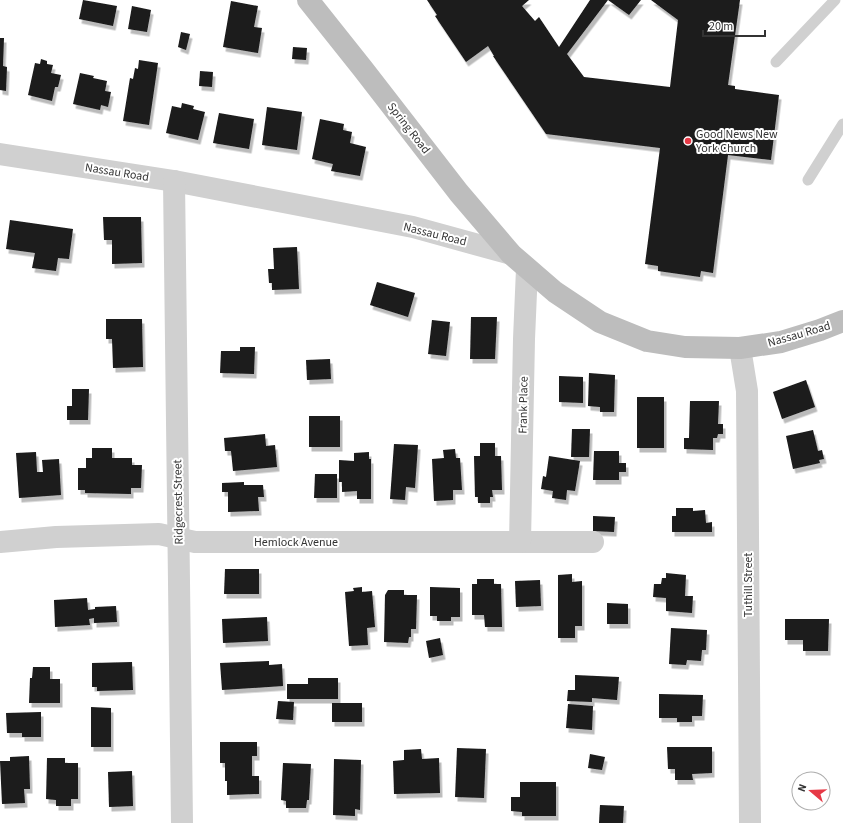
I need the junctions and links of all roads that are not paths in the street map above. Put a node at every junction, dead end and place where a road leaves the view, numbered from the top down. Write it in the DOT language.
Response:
graph roads {
  1 [pos="308,0"];
  2 [pos="835,0"];
  3 [pos="776,62"];
  4 [pos="843,124"];
  5 [pos="0,154"];
  6 [pos="808,180"];
  7 [pos="174,181"];
  8 [pos="511,254"];
  9 [pos="527,269"];
  10 [pos="843,321"];
  11 [pos="740,348"];
  12 [pos="178,538"];
  13 [pos="0,542"];
  14 [pos="520,542"];
  15 [pos="593,542"];
  16 [pos="182,823"];
  17 [pos="750,823"];
  1 -- 8 [label="main road, Spring Road"];
  2 -- 3 [label="lane"];
  4 -- 6 [label="lane"];
  5 -- 7 [label="street, Nassau Road"];
  7 -- 8 [label="street, Nassau Road"];
  7 -- 12 [label="street, Ridgecrest Street"];
  8 -- 9 [label="main road, Nassau Road"];
  9 -- 11 [label="main road, Nassau Road"];
  9 -- 14 [label="street, Frank Place"];
  10 -- 11 [label="main road, Nassau Road"];
  11 -- 17 [label="street, Tuthill Street"];
  12 -- 13 [label="street, Hemlock Avenue"];
  12 -- 14 [label="street, Hemlock Avenue"];
  12 -- 16 [label="street, Ridgecrest Street"];
  14 -- 15 [label="street, Hemlock Avenue"];
}
